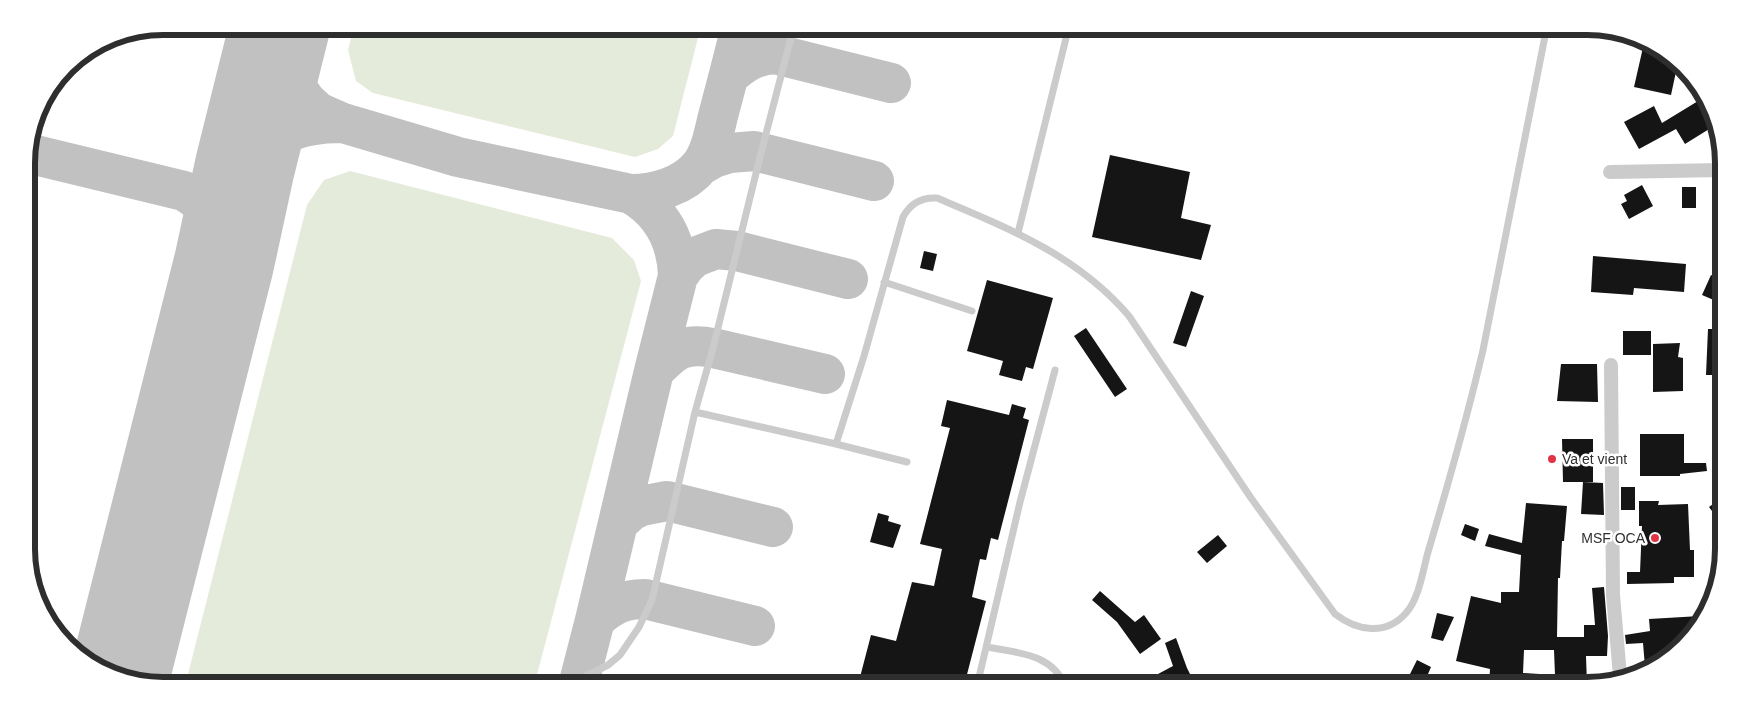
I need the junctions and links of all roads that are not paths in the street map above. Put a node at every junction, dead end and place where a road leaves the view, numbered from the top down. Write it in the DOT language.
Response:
graph roads {
  1 [pos="792,35"];
  2 [pos="1066,35"];
  3 [pos="1545,35"];
  4 [pos="1715,170"];
  5 [pos="1610,172"];
  6 [pos="1018,233"];
  7 [pos="884,282"];
  8 [pos="972,311"];
  9 [pos="1611,365"];
  10 [pos="1055,370"];
  11 [pos="695,412"];
  12 [pos="836,444"];
  13 [pos="907,462"];
  14 [pos="987,647"];
  15 [pos="1620,673"];
  16 [pos="585,677"];
  17 [pos="979,677"];
  18 [pos="1060,677"];
  1 -- 11 [label="lane"];
  2 -- 6 [label="lane"];
  3 -- 6 [label="lane"];
  4 -- 5 [label="street"];
  6 -- 7 [label="lane"];
  7 -- 8 [label="lane"];
  7 -- 12 [label="lane"];
  9 -- 15 [label="street"];
  10 -- 14 [label="lane"];
  11 -- 12 [label="lane"];
  11 -- 16 [label="lane"];
  12 -- 13 [label="lane"];
  14 -- 17 [label="lane"];
  14 -- 18 [label="lane"];
}
